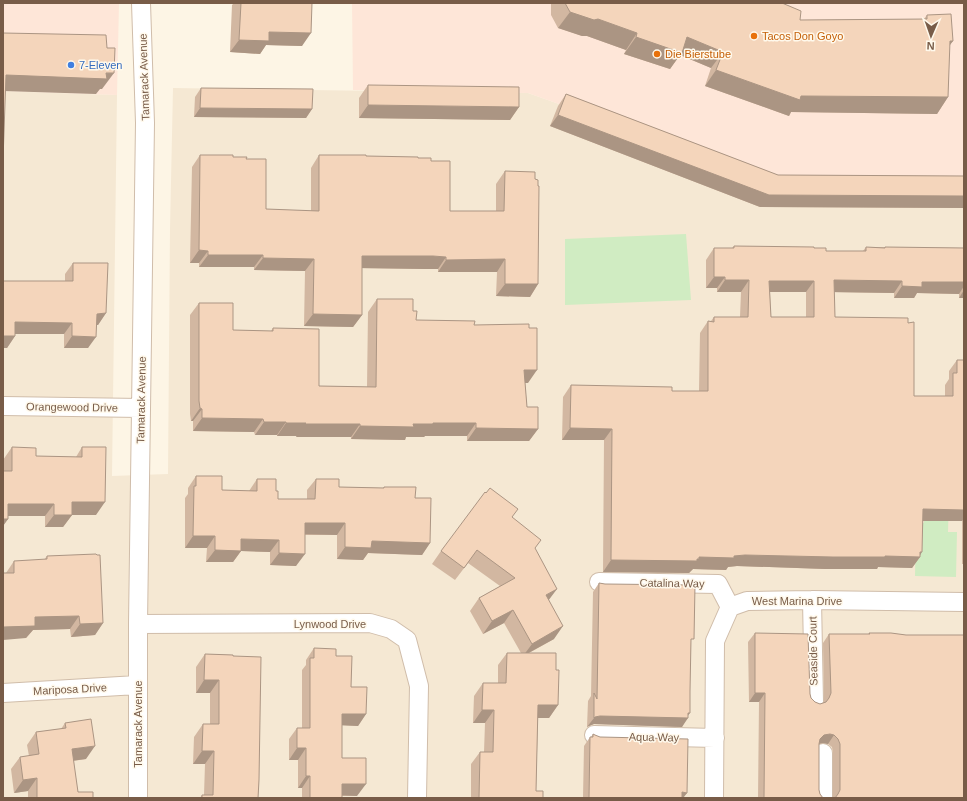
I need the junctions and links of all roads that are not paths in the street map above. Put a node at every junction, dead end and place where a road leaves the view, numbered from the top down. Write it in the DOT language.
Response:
graph roads {
  1 [pos="141,3"];
  2 [pos="3,406"];
  3 [pos="141,408"];
  4 [pos="599,582"];
  5 [pos="812,600"];
  6 [pos="964,602"];
  7 [pos="730,607"];
  8 [pos="138,624"];
  9 [pos="137,685"];
  10 [pos="3,693"];
  11 [pos="814,702"];
  12 [pos="594,735"];
  13 [pos="715,738"];
  14 [pos="823,753"];
  15 [pos="138,798"];
  16 [pos="418,798"];
  17 [pos="714,798"];
  18 [pos="823,798"];
  1 -- 3 [label="street, Tamarack Avenue"];
  2 -- 3 [label="street, Orangewood Drive"];
  3 -- 8 [label="street, Tamarack Avenue"];
  4 -- 7 [label="street, Catalina Way"];
  5 -- 6 [label="street, West Marina Drive"];
  5 -- 7 [label="street, West Marina Drive"];
  5 -- 11 [label="street, Seaside Court"];
  7 -- 13 [label="street"];
  8 -- 9 [label="street, Tamarack Avenue"];
  8 -- 16 [label="street, Lynwood Drive"];
  9 -- 10 [label="street, Mariposa Drive"];
  9 -- 15 [label="street, Tamarack Avenue"];
  12 -- 13 [label="street, Aqua Way"];
  13 -- 17 [label="street"];
  14 -- 18 [label="street"];
}
